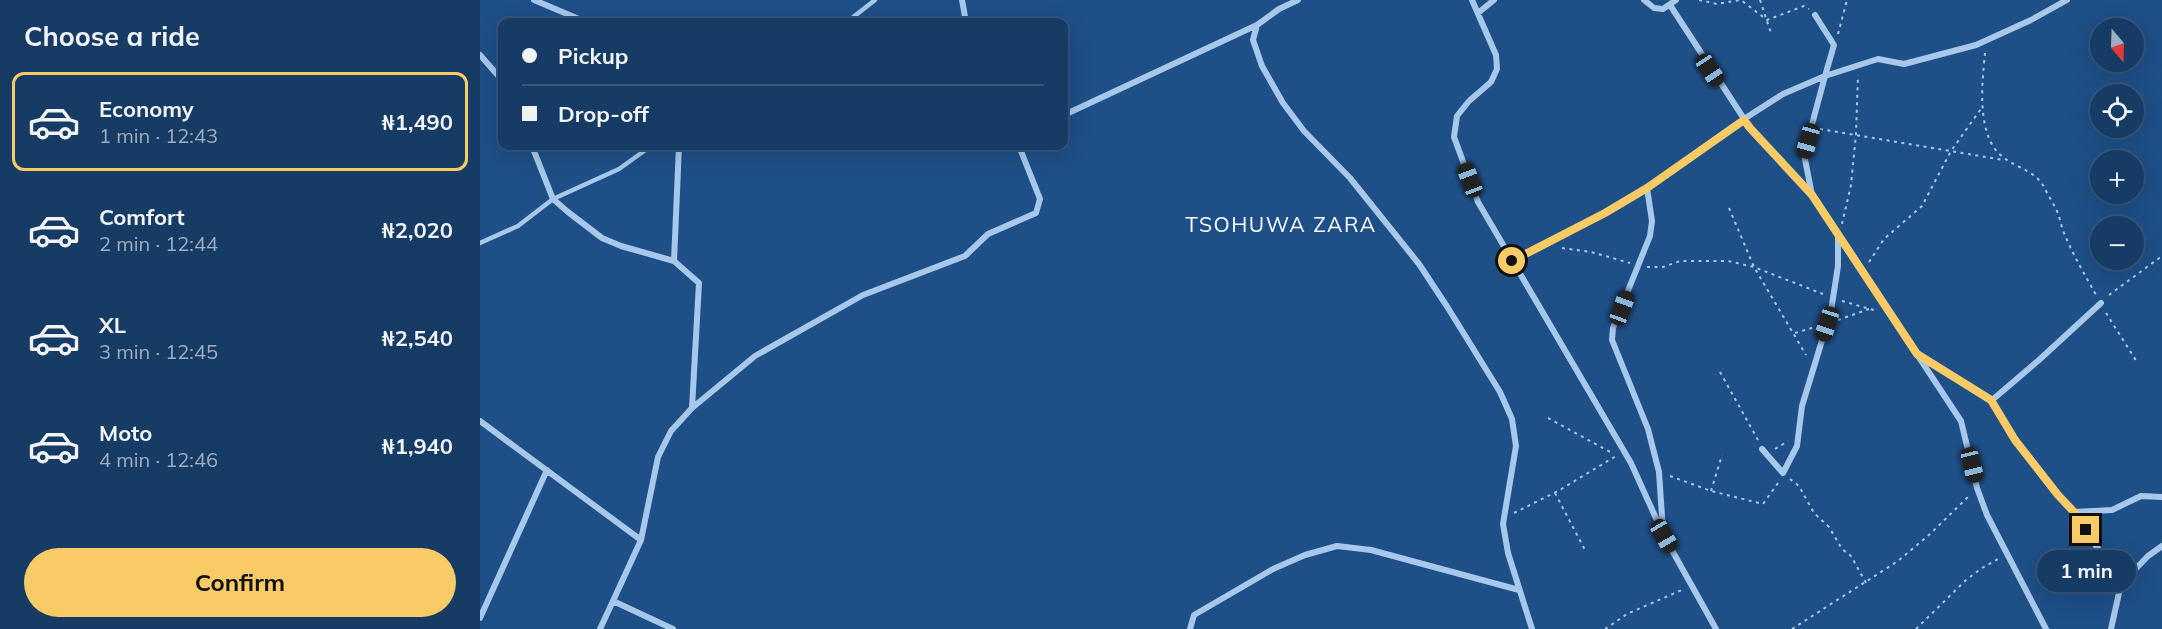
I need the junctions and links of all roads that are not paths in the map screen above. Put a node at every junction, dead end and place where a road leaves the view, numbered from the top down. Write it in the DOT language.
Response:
graph roads {
  1 [pos="534,0"];
  2 [pos="875,0"];
  3 [pos="962,0"];
  4 [pos="1298,0"];
  5 [pos="1472,0"];
  6 [pos="1494,0"];
  7 [pos="1644,0"];
  8 [pos="2067,0"];
  9 [pos="1673,2"];
  10 [pos="1478,13"];
  11 [pos="1815,15"];
  12 [pos="577,18"];
  13 [pos="852,18"];
  14 [pos="965,18"];
  15 [pos="1257,25"];
  16 [pos="480,55"];
  17 [pos="498,75"];
  18 [pos="1825,76"];
  19 [pos="1068,113"];
  20 [pos="1744,120"];
  21 [pos="534,150"];
  22 [pos="645,150"];
  23 [pos="679,150"];
  24 [pos="1020,150"];
  25 [pos="1647,188"];
  26 [pos="1812,195"];
  27 [pos="553,199"];
  28 [pos="1838,235"];
  29 [pos="480,243"];
  30 [pos="674,261"];
  31 [pos="1512,261"];
  32 [pos="2101,303"];
  33 [pos="1917,354"];
  34 [pos="1991,400"];
  35 [pos="692,408"];
  36 [pos="480,421"];
  37 [pos="1762,449"];
  38 [pos="547,470"];
  39 [pos="2162,497"];
  40 [pos="2074,512"];
  41 [pos="1664,536"];
  42 [pos="641,540"];
  43 [pos="2162,546"];
  44 [pos="2121,584"];
  45 [pos="1519,590"];
  46 [pos="613,601"];
  47 [pos="480,618"];
  48 [pos="600,629"];
  49 [pos="673,629"];
  50 [pos="1190,629"];
  51 [pos="1533,629"];
  52 [pos="1716,629"];
  53 [pos="2046,629"];
  54 [pos="2111,629"];
  1 -- 12 [label="street"];
  2 -- 13 [label="lane"];
  3 -- 14 [label="street"];
  4 -- 15 [label="street"];
  5 -- 10 [label="street"];
  6 -- 10 [label="street"];
  7 -- 9 [label="street"];
  8 -- 18 [label="street"];
  9 -- 20 [label="street"];
  10 -- 31 [label="street"];
  11 -- 18 [label="street"];
  15 -- 19 [label="street"];
  15 -- 45 [label="street"];
  16 -- 17 [label="street"];
  18 -- 20 [label="street"];
  18 -- 26 [label="street"];
  20 -- 25 [label="street"];
  20 -- 26 [label="street"];
  21 -- 27 [label="street"];
  22 -- 27 [label="lane"];
  23 -- 30 [label="street"];
  24 -- 35 [label="street"];
  25 -- 31 [label="street"];
  25 -- 41 [label="street"];
  26 -- 28 [label="street"];
  27 -- 29 [label="lane"];
  27 -- 30 [label="street"];
  28 -- 33 [label="street"];
  28 -- 37 [label="street"];
  30 -- 35 [label="street"];
  31 -- 41 [label="street"];
  32 -- 34 [label="street"];
  33 -- 34 [label="street"];
  33 -- 53 [label="street"];
  34 -- 40 [label="street"];
  35 -- 42 [label="street"];
  36 -- 38 [label="street"];
  38 -- 42 [label="street"];
  38 -- 47 [label="street"];
  39 -- 40 [label="street"];
  40 -- 44 [label="street"];
  41 -- 52 [label="street"];
  42 -- 46 [label="street"];
  43 -- 44 [label="street"];
  44 -- 54 [label="street"];
  45 -- 50 [label="street"];
  45 -- 51 [label="street"];
  46 -- 48 [label="street"];
  46 -- 49 [label="street"];
}
